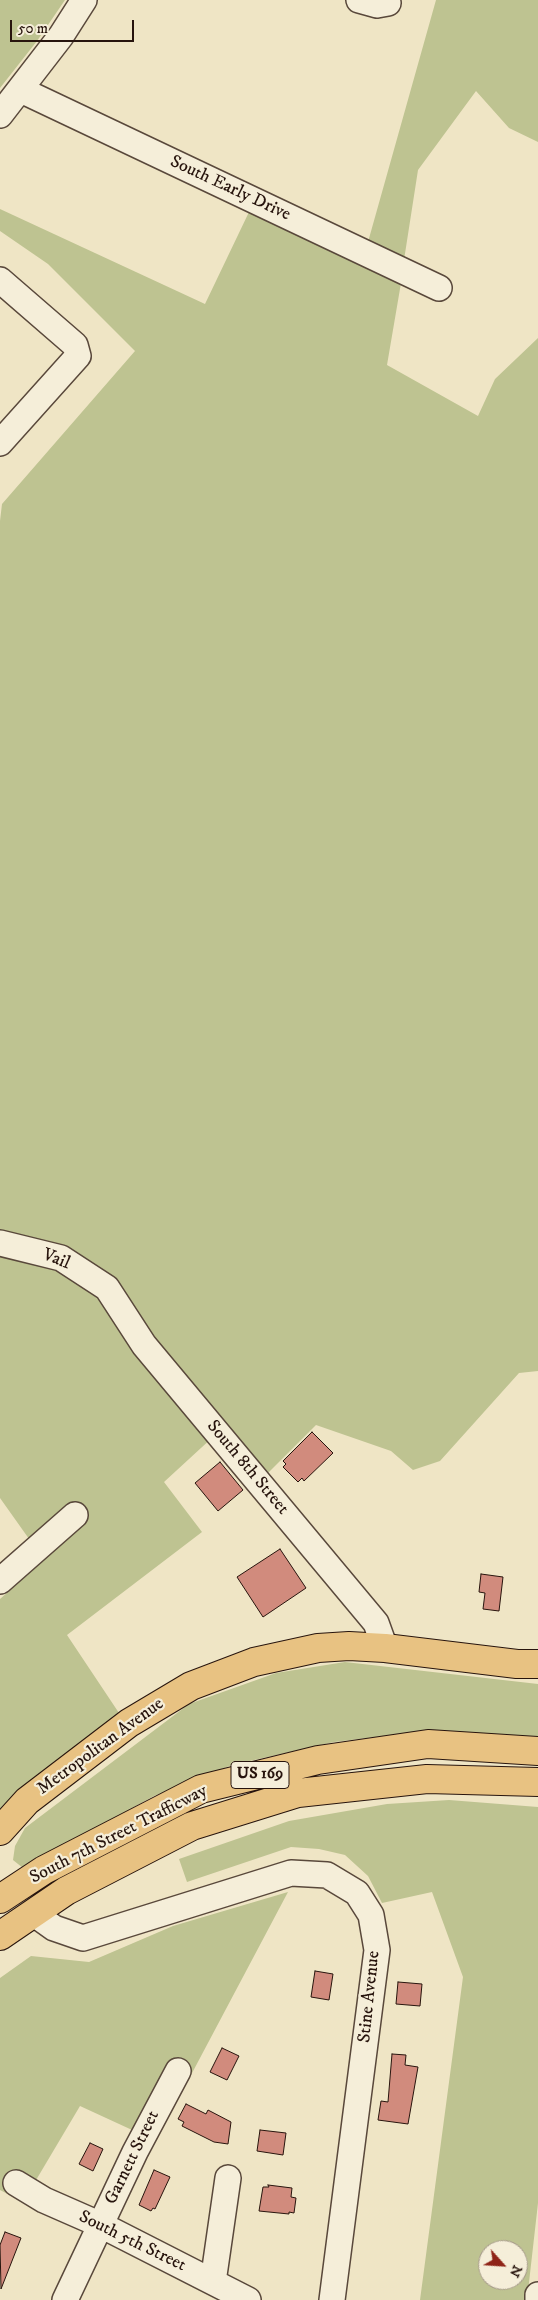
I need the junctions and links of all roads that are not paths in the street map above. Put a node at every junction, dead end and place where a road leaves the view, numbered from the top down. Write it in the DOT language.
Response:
graph roads {
  1 [pos="84,0"];
  2 [pos="359,0"];
  3 [pos="388,2"];
  4 [pos="21,90"];
  5 [pos="0,116"];
  6 [pos="0,280"];
  7 [pos="439,288"];
  8 [pos="0,443"];
  9 [pos="0,1242"];
  10 [pos="107,1288"];
  11 [pos="75,1515"];
  12 [pos="0,1581"];
  13 [pos="386,1648"];
  14 [pos="538,1664"];
  15 [pos="538,1751"];
  16 [pos="538,1782"];
  17 [pos="0,1831"];
  18 [pos="3,1891"];
  19 [pos="33,1913"];
  20 [pos="0,1936"];
  21 [pos="178,2071"];
  22 [pos="228,2178"];
  23 [pos="16,2183"];
  24 [pos="101,2225"];
  25 [pos="213,2282"];
  26 [pos="538,2296"];
  27 [pos="65,2300"];
  28 [pos="248,2300"];
  29 [pos="332,2300"];
  30 [pos="538,2300"];
  1 -- 4 [label="street"];
  2 -- 3 [label="street"];
  4 -- 5 [label="street"];
  4 -- 7 [label="street, South Early Drive"];
  6 -- 8 [label="street"];
  9 -- 10 [label="street, Vail"];
  10 -- 13 [label="street, South 8th Street"];
  11 -- 12 [label="street"];
  13 -- 14 [label="main road, Metropolitan Avenue"];
  13 -- 17 [label="main road, Metropolitan Avenue"];
  15 -- 18 [label="main road, South 7th Street Trafficway / US 169"];
  16 -- 19 [label="main road, South 7th Street Trafficway / US 169"];
  18 -- 19 [label="main road"];
  19 -- 20 [label="main road, South 7th Street Trafficway / US 169"];
  19 -- 29 [label="street, Stine Avenue"];
  21 -- 24 [label="street, Garnett Street"];
  22 -- 25 [label="street"];
  23 -- 24 [label="street, South 5th Street"];
  24 -- 25 [label="street, South 5th Street"];
  24 -- 27 [label="street, Garnett Street"];
  25 -- 28 [label="street, South 5th Street"];
  26 -- 30 [label="street"];
}
